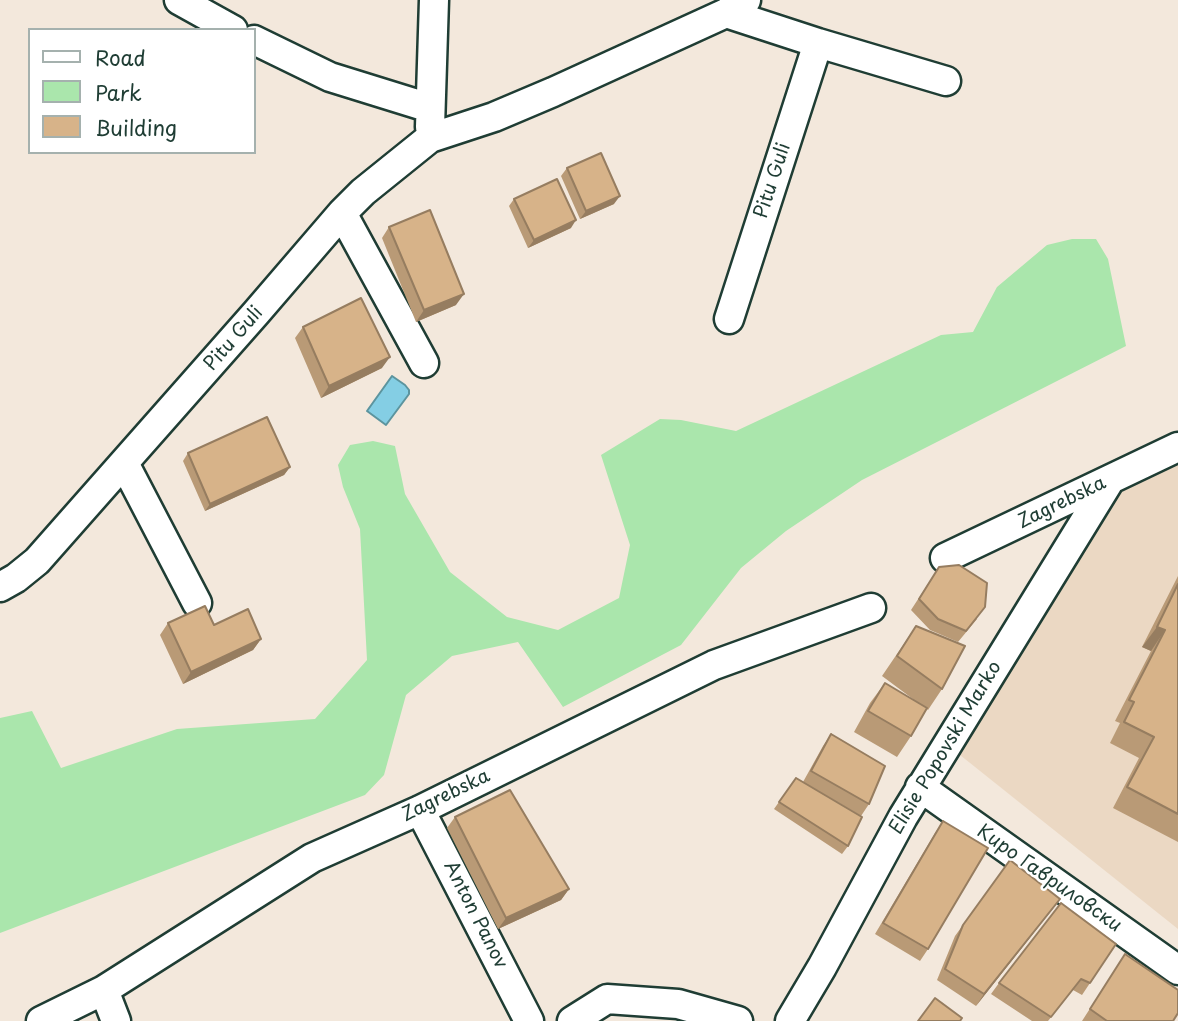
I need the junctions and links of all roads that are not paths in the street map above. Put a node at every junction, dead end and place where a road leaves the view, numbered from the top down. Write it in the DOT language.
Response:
graph roads {
  1 [pos="179,0"];
  2 [pos="434,0"];
  3 [pos="736,6"];
  4 [pos="229,28"];
  5 [pos="256,41"];
  6 [pos="818,43"];
  7 [pos="946,81"];
  8 [pos="430,108"];
  9 [pos="430,138"];
  10 [pos="342,213"];
  11 [pos="729,319"];
  12 [pos="424,363"];
  13 [pos="1178,447"];
  14 [pos="124,463"];
  15 [pos="1110,480"];
  16 [pos="946,558"];
  17 [pos="0,587"];
  18 [pos="197,603"];
  19 [pos="871,608"];
  20 [pos="920,788"];
  21 [pos="420,810"];
  22 [pos="1178,970"];
  23 [pos="104,990"];
  24 [pos="41,1021"];
  25 [pos="116,1021"];
  26 [pos="529,1021"];
  27 [pos="572,1021"];
  28 [pos="738,1021"];
  29 [pos="790,1021"];
  1 -- 4 [label="street"];
  2 -- 8 [label="street"];
  3 -- 6 [label="street, Pitu Guli"];
  3 -- 9 [label="street, Pitu Guli"];
  5 -- 8 [label="street"];
  6 -- 7 [label="street, Pitu Guli"];
  6 -- 11 [label="street, Pitu Guli"];
  8 -- 9 [label="street"];
  9 -- 10 [label="street, Pitu Guli"];
  10 -- 12 [label="street"];
  10 -- 14 [label="street, Pitu Guli"];
  13 -- 15 [label="street, Zagrebska"];
  14 -- 17 [label="street, Pitu Guli"];
  14 -- 18 [label="street"];
  15 -- 16 [label="street, Zagrebska"];
  15 -- 20 [label="street, Elisie Popovski Marko"];
  19 -- 21 [label="street, Zagrebska"];
  20 -- 22 [label="street, Киро Гавриловски"];
  20 -- 29 [label="street, Elisie Popovski Marko"];
  21 -- 23 [label="street, Zagrebska"];
  21 -- 26 [label="street, Anton Panov"];
  23 -- 24 [label="street, Zagrebska"];
  23 -- 25 [label="street"];
  27 -- 28 [label="street"];
}
